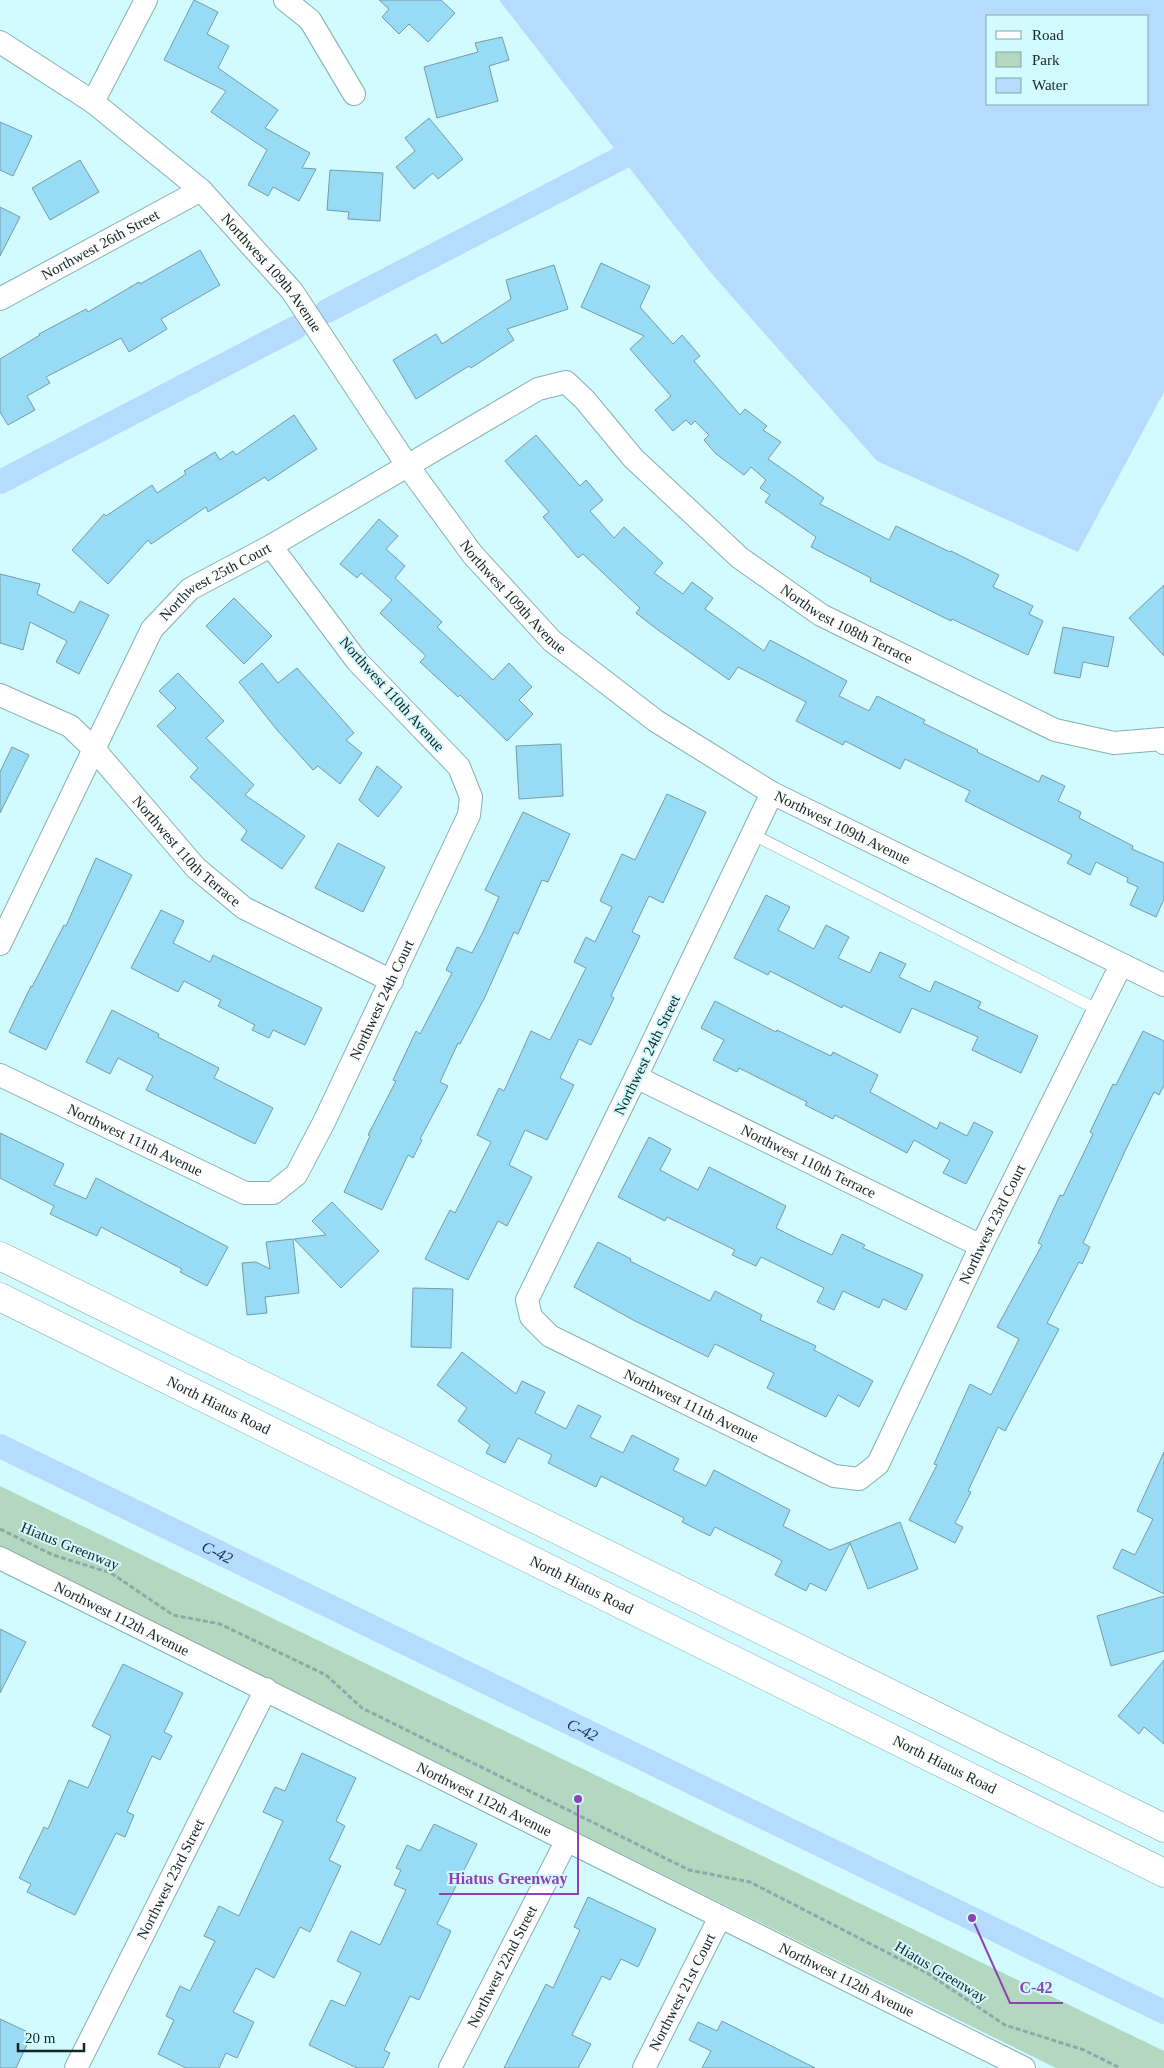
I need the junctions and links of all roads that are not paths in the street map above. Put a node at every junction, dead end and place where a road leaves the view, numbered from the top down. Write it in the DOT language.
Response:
graph roads {
  1 [pos="146,0"];
  2 [pos="286,0"];
  3 [pos="0,42"];
  4 [pos="354,94"];
  5 [pos="93,102"];
  6 [pos="201,190"];
  7 [pos="0,299"];
  8 [pos="585,400"];
  9 [pos="407,465"];
  10 [pos="271,546"];
  11 [pos="0,695"];
  12 [pos="1163,740"];
  13 [pos="94,748"];
  14 [pos="772,793"];
  15 [pos="471,797"];
  16 [pos="752,834"];
  17 [pos="0,944"];
  18 [pos="1121,965"];
  19 [pos="392,980"];
  20 [pos="1164,986"];
  21 [pos="1098,1010"];
  22 [pos="0,1075"];
  23 [pos="636,1078"];
  24 [pos="273,1193"];
  25 [pos="981,1246"];
  26 [pos="0,1256"];
  27 [pos="0,1297"];
  28 [pos="531,1317"];
  29 [pos="859,1479"];
  30 [pos="0,1558"];
  31 [pos="266,1690"];
  32 [pos="1006,1752"];
  33 [pos="989,1787"];
  34 [pos="1164,1828"];
  35 [pos="567,1840"];
  36 [pos="1164,1873"];
  37 [pos="720,1917"];
  38 [pos="76,2068"];
  39 [pos="450,2068"];
  40 [pos="644,2068"];
  41 [pos="1024,2068"];
  1 -- 5 [label="street"];
  2 -- 4 [label="street"];
  3 -- 5 [label="street, Northwest 109th Avenue"];
  5 -- 6 [label="street, Northwest 109th Avenue"];
  6 -- 7 [label="street, Northwest 26th Street"];
  6 -- 9 [label="street, Northwest 109th Avenue"];
  8 -- 9 [label="street, Northwest 25th Court"];
  8 -- 12 [label="street, Northwest 108th Terrace"];
  9 -- 10 [label="street, Northwest 25th Court"];
  9 -- 14 [label="street, Northwest 109th Avenue"];
  10 -- 13 [label="street, Northwest 25th Court"];
  10 -- 15 [label="street, Northwest 110th Avenue"];
  11 -- 13 [label="street, Northwest 110th Terrace"];
  13 -- 17 [label="street, Northwest 25th Court"];
  13 -- 19 [label="street, Northwest 110th Terrace"];
  14 -- 16 [label="street, Northwest 24th Street"];
  14 -- 18 [label="street, Northwest 109th Avenue"];
  15 -- 19 [label="street, Northwest 24th Court"];
  16 -- 21 [label="lane"];
  16 -- 23 [label="street, Northwest 24th Street"];
  18 -- 20 [label="street, Northwest 109th Avenue"];
  18 -- 21 [label="street, Northwest 23rd Court"];
  19 -- 24 [label="street, Northwest 24th Court"];
  21 -- 25 [label="street, Northwest 23rd Court"];
  22 -- 24 [label="street, Northwest 111th Avenue"];
  23 -- 25 [label="street, Northwest 110th Terrace"];
  23 -- 28 [label="street, Northwest 24th Street"];
  25 -- 29 [label="street, Northwest 23rd Court"];
  26 -- 32 [label="main road"];
  27 -- 33 [label="main road, North Hiatus Road"];
  28 -- 29 [label="street, Northwest 111th Avenue"];
  30 -- 31 [label="street, Northwest 112th Avenue"];
  31 -- 35 [label="street, Northwest 112th Avenue"];
  31 -- 38 [label="street, Northwest 23rd Street"];
  32 -- 33 [label="main road"];
  32 -- 34 [label="main road"];
  33 -- 36 [label="main road, North Hiatus Road"];
  35 -- 37 [label="street, Northwest 112th Avenue"];
  35 -- 39 [label="street, Northwest 22nd Street"];
  37 -- 40 [label="street, Northwest 21st Court"];
  37 -- 41 [label="street, Northwest 112th Avenue"];
}
